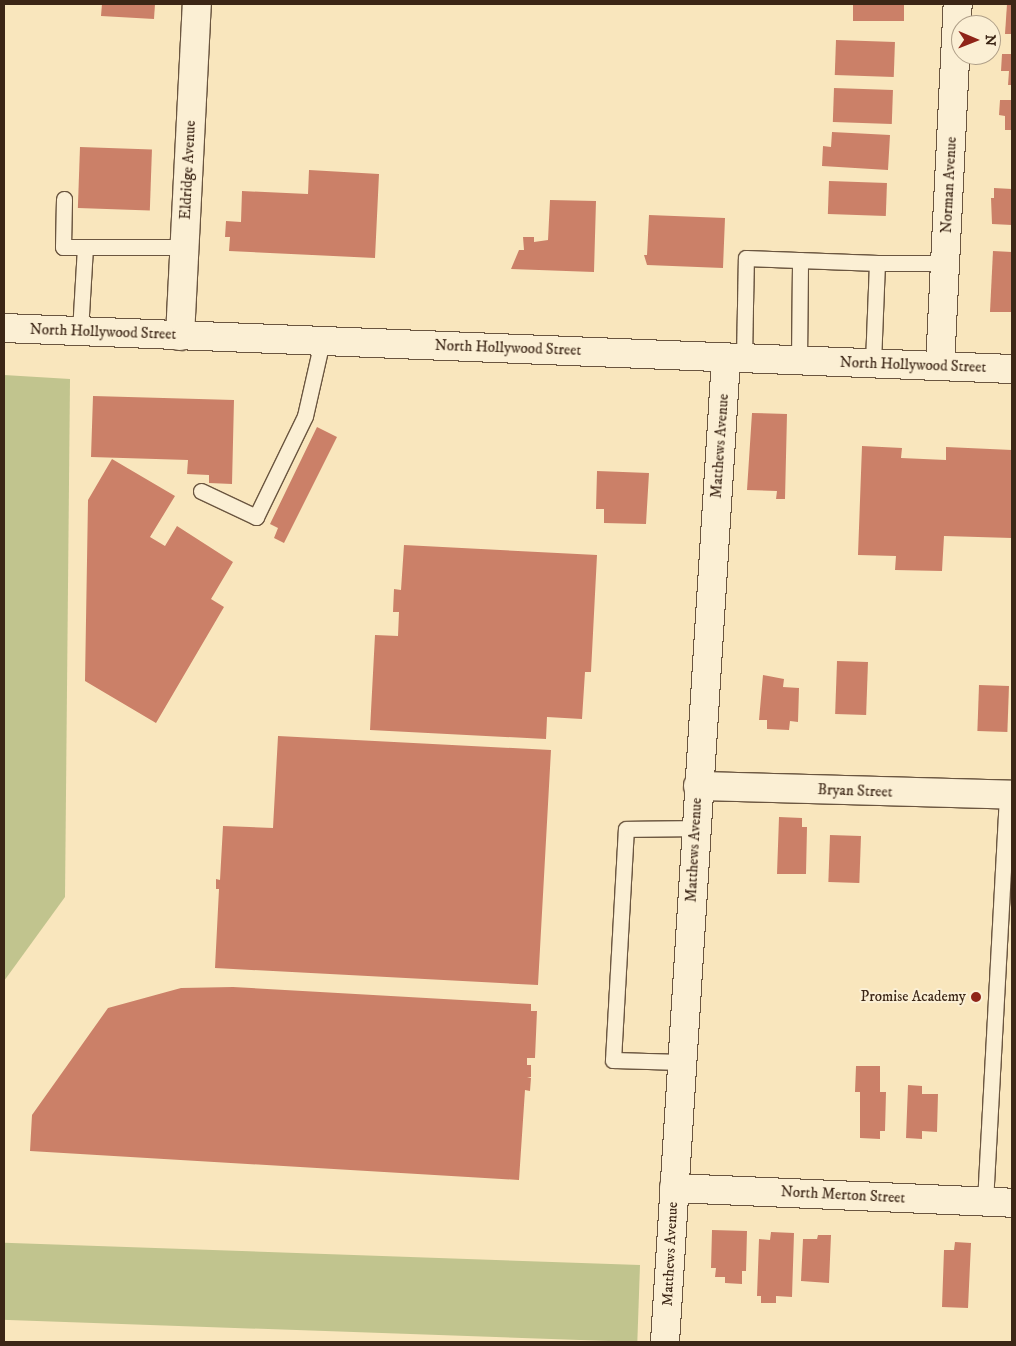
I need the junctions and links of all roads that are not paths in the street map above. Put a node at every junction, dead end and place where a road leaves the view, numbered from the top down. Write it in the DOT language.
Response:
graph roads {
  1 [pos="197,4"];
  2 [pos="958,4"];
  3 [pos="64,199"];
  4 [pos="85,247"];
  5 [pos="184,247"];
  6 [pos="800,260"];
  7 [pos="877,263"];
  8 [pos="945,263"];
  9 [pos="4,328"];
  10 [pos="80,331"];
  11 [pos="180,336"];
  12 [pos="322,341"];
  13 [pos="735,358"];
  14 [pos="799,360"];
  15 [pos="873,364"];
  16 [pos="940,366"];
  17 [pos="1012,369"];
  18 [pos="201,491"];
  19 [pos="698,786"];
  20 [pos="1010,795"];
  21 [pos="695,828"];
  22 [pos="682,1062"];
  23 [pos="674,1188"];
  24 [pos="985,1202"];
  25 [pos="1012,1203"];
  26 [pos="665,1342"];
  1 -- 5 [label="street, Eldridge Avenue"];
  2 -- 8 [label="street, Norman Avenue"];
  3 -- 4 [label="lane"];
  4 -- 5 [label="lane"];
  4 -- 10 [label="lane"];
  5 -- 11 [label="street, Eldridge Avenue"];
  6 -- 7 [label="lane"];
  6 -- 13 [label="lane"];
  6 -- 14 [label="lane"];
  7 -- 8 [label="lane"];
  7 -- 15 [label="lane"];
  8 -- 16 [label="street, Norman Avenue"];
  9 -- 10 [label="street, North Hollywood Street"];
  10 -- 11 [label="street, North Hollywood Street"];
  11 -- 12 [label="street, North Hollywood Street"];
  12 -- 13 [label="street, North Hollywood Street"];
  12 -- 18 [label="lane"];
  13 -- 14 [label="street, North Hollywood Street"];
  13 -- 19 [label="street, Matthews Avenue"];
  14 -- 15 [label="street, North Hollywood Street"];
  15 -- 16 [label="street, North Hollywood Street"];
  16 -- 17 [label="street, North Hollywood Street"];
  19 -- 20 [label="street, Bryan Street"];
  19 -- 21 [label="street, Matthews Avenue"];
  20 -- 24 [label="lane"];
  21 -- 22 [label="street, Matthews Avenue"];
  21 -- 22 [label="lane"];
  22 -- 23 [label="street, Matthews Avenue"];
  23 -- 24 [label="street, North Merton Street"];
  23 -- 26 [label="street, Matthews Avenue"];
  24 -- 25 [label="street, North Merton Street"];
}
